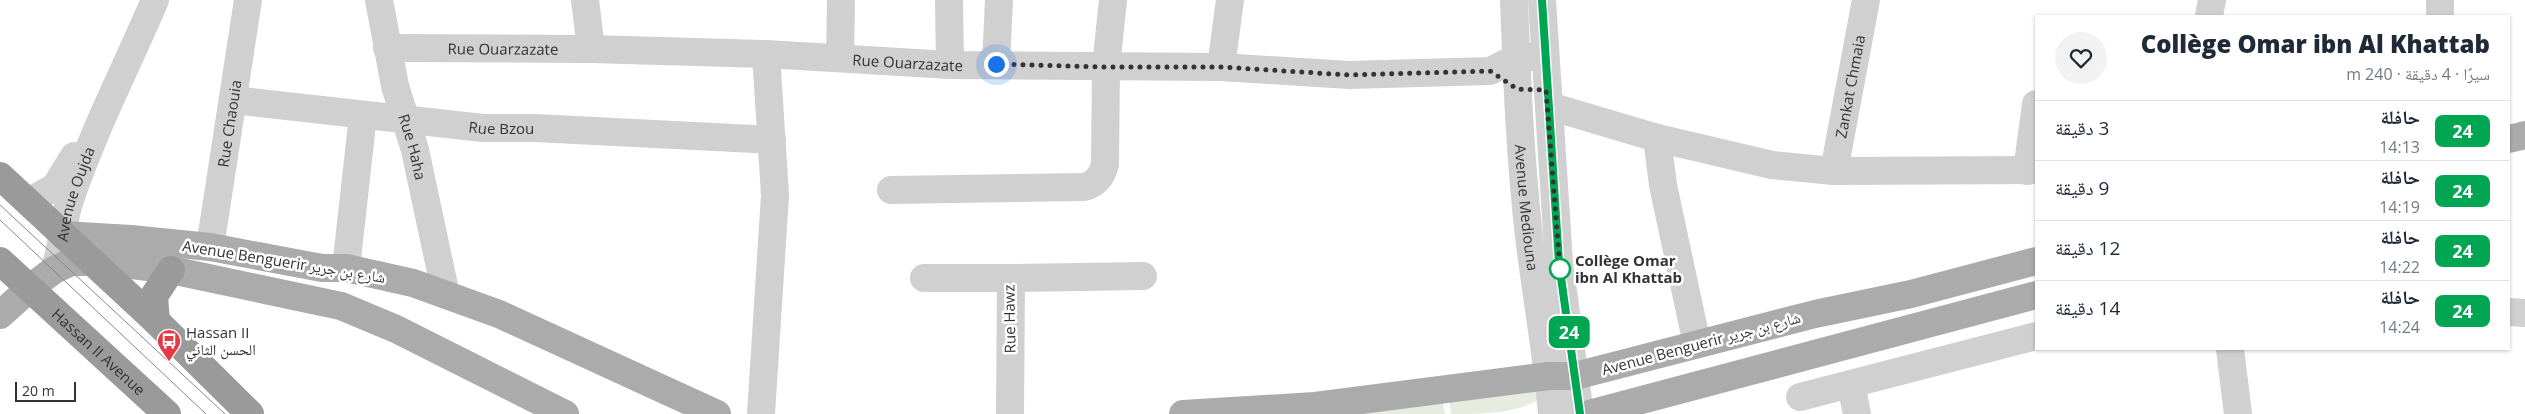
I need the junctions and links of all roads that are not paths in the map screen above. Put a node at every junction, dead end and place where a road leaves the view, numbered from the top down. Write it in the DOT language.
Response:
graph roads {
  1 [pos="155,0"];
  2 [pos="248,0"];
  3 [pos="379,0"];
  4 [pos="585,0"];
  5 [pos="841,0"];
  6 [pos="949,0"];
  7 [pos="999,0"];
  8 [pos="1113,0"];
  9 [pos="1230,0"];
  10 [pos="1514,0"];
  11 [pos="1542,0"];
  12 [pos="1866,0"];
  13 [pos="2212,0"];
  14 [pos="2440,0"];
  15 [pos="2209,15"];
  16 [pos="2440,15"];
  17 [pos="387,48"];
  18 [pos="591,49"];
  19 [pos="766,54"];
  20 [pos="1545,56"];
  21 [pos="840,58"];
  22 [pos="1516,58"];
  23 [pos="996,64"];
  24 [pos="950,65"];
  25 [pos="1106,67"];
  26 [pos="1221,67"];
  27 [pos="1490,71"];
  28 [pos="1517,89"];
  29 [pos="1547,98"];
  30 [pos="233,100"];
  31 [pos="362,115"];
  32 [pos="403,118"];
  33 [pos="2035,120"];
  34 [pos="101,121"];
  35 [pos="2525,135"];
  36 [pos="1657,138"];
  37 [pos="2510,139"];
  38 [pos="772,140"];
  39 [pos="2032,170"];
  40 [pos="1834,171"];
  41 [pos="0,176"];
  42 [pos="890,190"];
  43 [pos="28,202"];
  44 [pos="62,235"];
  45 [pos="210,247"];
  46 [pos="89,260"];
  47 [pos="0,261"];
  48 [pos="2035,261"];
  49 [pos="346,268"];
  50 [pos="54,270"];
  51 [pos="171,270"];
  52 [pos="1143,276"];
  53 [pos="924,278"];
  54 [pos="1011,278"];
  55 [pos="30,288"];
  56 [pos="446,295"];
  57 [pos="2035,295"];
  58 [pos="2510,312"];
  59 [pos="2525,313"];
  60 [pos="0,315"];
  61 [pos="156,321"];
  62 [pos="2035,336"];
  63 [pos="1697,344"];
  64 [pos="2230,350"];
  65 [pos="1792,358"];
  66 [pos="1562,376"];
  67 [pos="1851,384"];
  68 [pos="1801,405"];
  69 [pos="167,414"];
  70 [pos="250,414"];
  71 [pos="565,414"];
  72 [pos="717,414"];
  73 [pos="761,414"];
  74 [pos="1010,414"];
  75 [pos="1183,414"];
  76 [pos="1552,414"];
  77 [pos="1580,414"];
  78 [pos="1589,414"];
  79 [pos="1857,414"];
  80 [pos="2238,414"];
  1 -- 34 [label="street, Avenue Oujda"];
  2 -- 30 [label="street, Rue Chaouia"];
  3 -- 17 [label="street, Rue Haha"];
  4 -- 18 [label="street"];
  5 -- 21 [label="street"];
  6 -- 24 [label="street"];
  7 -- 23 [label="street"];
  8 -- 25 [label="street"];
  9 -- 26 [label="street"];
  10 -- 22 [label="street, Avenue Mediouna"];
  11 -- 20 [label="street, Avenue Mediouna"];
  12 -- 40 [label="street, Zankat Chmaia"];
  13 -- 15 [label="street"];
  14 -- 16 [label="street"];
  17 -- 18 [label="street, Rue Ouarzazate"];
  17 -- 32 [label="street, Rue Haha"];
  18 -- 19 [label="street, Rue Ouarzazate"];
  19 -- 21 [label="street, Rue Ouarzazate"];
  19 -- 38 [label="street"];
  20 -- 22 [label="street, Rue Ouarzazate"];
  20 -- 29 [label="street, Avenue Mediouna"];
  21 -- 24 [label="street, Rue Ouarzazate"];
  22 -- 27 [label="street, Rue Ouarzazate"];
  22 -- 28 [label="street, Avenue Mediouna"];
  23 -- 24 [label="street, Rue Ouarzazate"];
  23 -- 25 [label="street, Rue Ouarzazate"];
  25 -- 26 [label="street, Rue Ouarzazate"];
  25 -- 42 [label="street"];
  26 -- 27 [label="street, Rue Ouarzazate"];
  27 -- 28 [label="street"];
  28 -- 29 [label="street"];
  28 -- 66 [label="street, Avenue Mediouna"];
  29 -- 36 [label="street"];
  29 -- 66 [label="street, Avenue Mediouna"];
  30 -- 31 [label="street, Rue Bzou"];
  30 -- 45 [label="street, Rue Chaouia"];
  31 -- 32 [label="street, Rue Bzou"];
  31 -- 49 [label="street"];
  32 -- 38 [label="street, Rue Bzou"];
  32 -- 56 [label="street, Rue Haha"];
  33 -- 39 [label="street"];
  34 -- 43 [label="street, Avenue Oujda"];
  34 -- 44 [label="street, Avenue Oujda"];
  35 -- 37 [label="main road"];
  36 -- 40 [label="street"];
  36 -- 63 [label="street"];
  38 -- 73 [label="street"];
  39 -- 40 [label="street"];
  41 -- 43 [label="highway"];
  43 -- 44 [label="highway"];
  44 -- 45 [label="main road, Avenue Benguerir شارع بن جرير"];
  44 -- 46 [label="highway"];
  44 -- 50 [label="street, Avenue Oujda"];
  45 -- 49 [label="main road, Avenue Benguerir شارع بن جرير"];
  46 -- 50 [label="main road, Avenue Benguerir شارع بن جرير"];
  46 -- 51 [label="main road, Avenue Benguerir شارع بن جرير"];
  46 -- 61 [label="highway"];
  47 -- 55 [label="highway, Hassan II Avenue"];
  48 -- 63 [label="main road, Avenue Benguerir شارع بن جرير"];
  49 -- 56 [label="main road, Avenue Benguerir شارع بن جرير"];
  50 -- 55 [label="main road, Avenue Benguerir شارع بن جرير"];
  51 -- 61 [label="highway"];
  51 -- 71 [label="main road, Avenue Benguerir شارع بن جرير"];
  52 -- 54 [label="street"];
  53 -- 54 [label="street, Rue Hawz"];
  54 -- 74 [label="street, Rue Hawz"];
  55 -- 60 [label="main road, Avenue Benguerir شارع بن جرير"];
  55 -- 69 [label="highway, Hassan II Avenue"];
  56 -- 72 [label="main road, Avenue Benguerir شارع بن جرير"];
  57 -- 65 [label="main road"];
  58 -- 59 [label="street"];
  61 -- 70 [label="highway"];
  62 -- 67 [label="street"];
  63 -- 66 [label="main road, Avenue Benguerir شارع بن جرير"];
  64 -- 80 [label="street"];
  65 -- 68 [label="street"];
  65 -- 78 [label="main road"];
  66 -- 75 [label="main road, Avenue Benguerir شارع بن جرير"];
  66 -- 76 [label="street, Avenue Mediouna"];
  66 -- 77 [label="street, Avenue Mediouna"];
  67 -- 68 [label="street"];
  67 -- 79 [label="street"];
}
